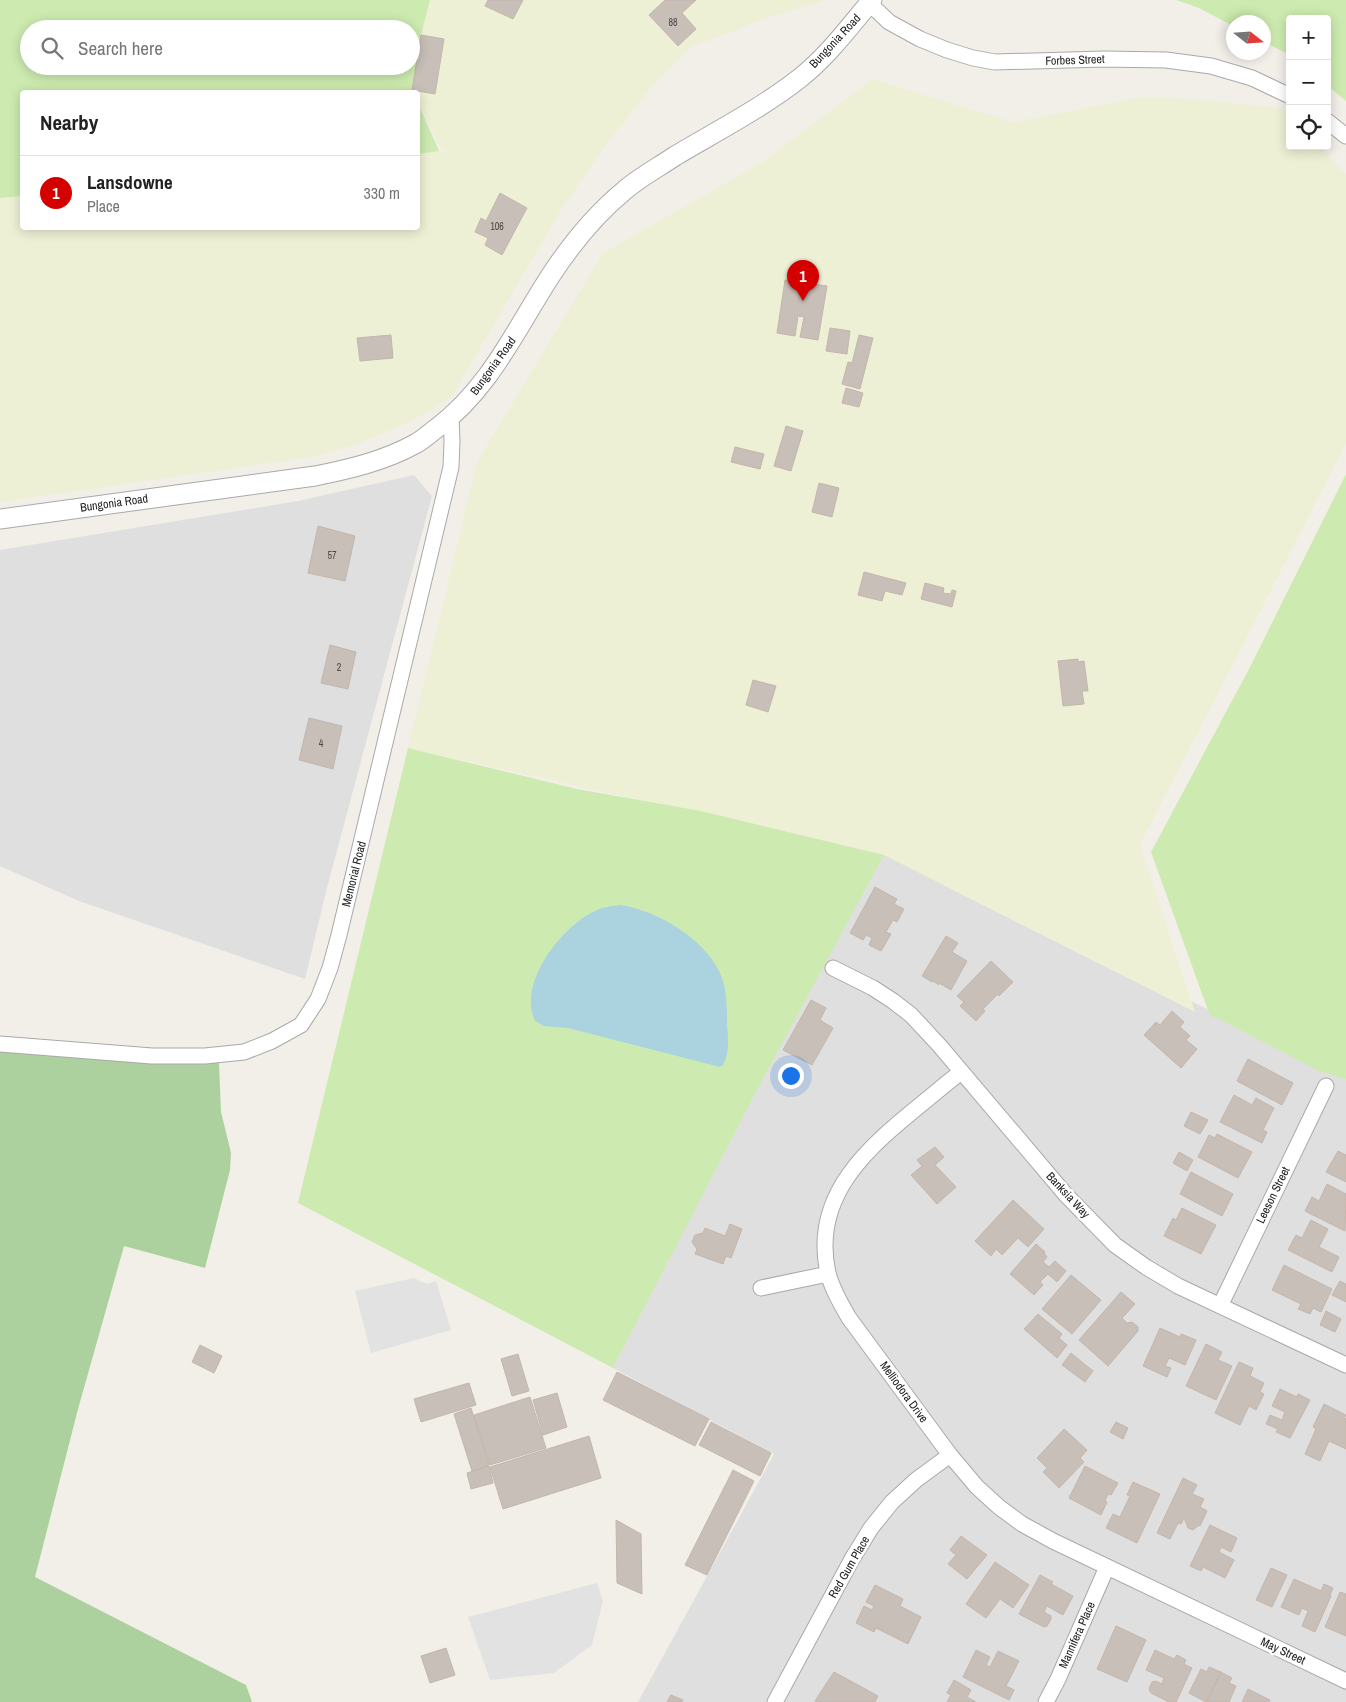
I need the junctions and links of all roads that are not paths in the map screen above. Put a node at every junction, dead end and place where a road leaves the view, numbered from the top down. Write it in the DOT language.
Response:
graph roads {
  1 [pos="870,2"];
  2 [pos="1286,94"];
  3 [pos="1331,124"];
  4 [pos="1346,136"];
  5 [pos="451,417"];
  6 [pos="0,519"];
  7 [pos="833,968"];
  8 [pos="0,1044"];
  9 [pos="962,1072"];
  10 [pos="1326,1086"];
  11 [pos="828,1274"];
  12 [pos="760,1288"];
  13 [pos="1221,1304"];
  14 [pos="1346,1365"];
  15 [pos="950,1455"];
  16 [pos="1107,1567"];
  17 [pos="1219,1622"];
  18 [pos="1346,1682"];
  19 [pos="775,1702"];
  20 [pos="1046,1702"];
  1 -- 2 [label="street, Forbes Street"];
  1 -- 5 [label="street, Bungonia Road"];
  3 -- 4 [label="street"];
  5 -- 6 [label="street, Bungonia Road"];
  5 -- 8 [label="street, Memorial Road"];
  7 -- 9 [label="street, Banksia Way"];
  9 -- 11 [label="street, Melliodora Drive"];
  9 -- 13 [label="street, Banksia Way"];
  10 -- 13 [label="street, Leeson Street"];
  11 -- 12 [label="street"];
  11 -- 15 [label="street, Melliodora Drive"];
  13 -- 14 [label="street, Banksia Way"];
  15 -- 16 [label="street, Melliodora Drive"];
  15 -- 19 [label="street, Red Gum Place"];
  16 -- 17 [label="street, Melliodora Drive"];
  16 -- 20 [label="street, Mannifera Place"];
  17 -- 18 [label="street, May Street"];
}
